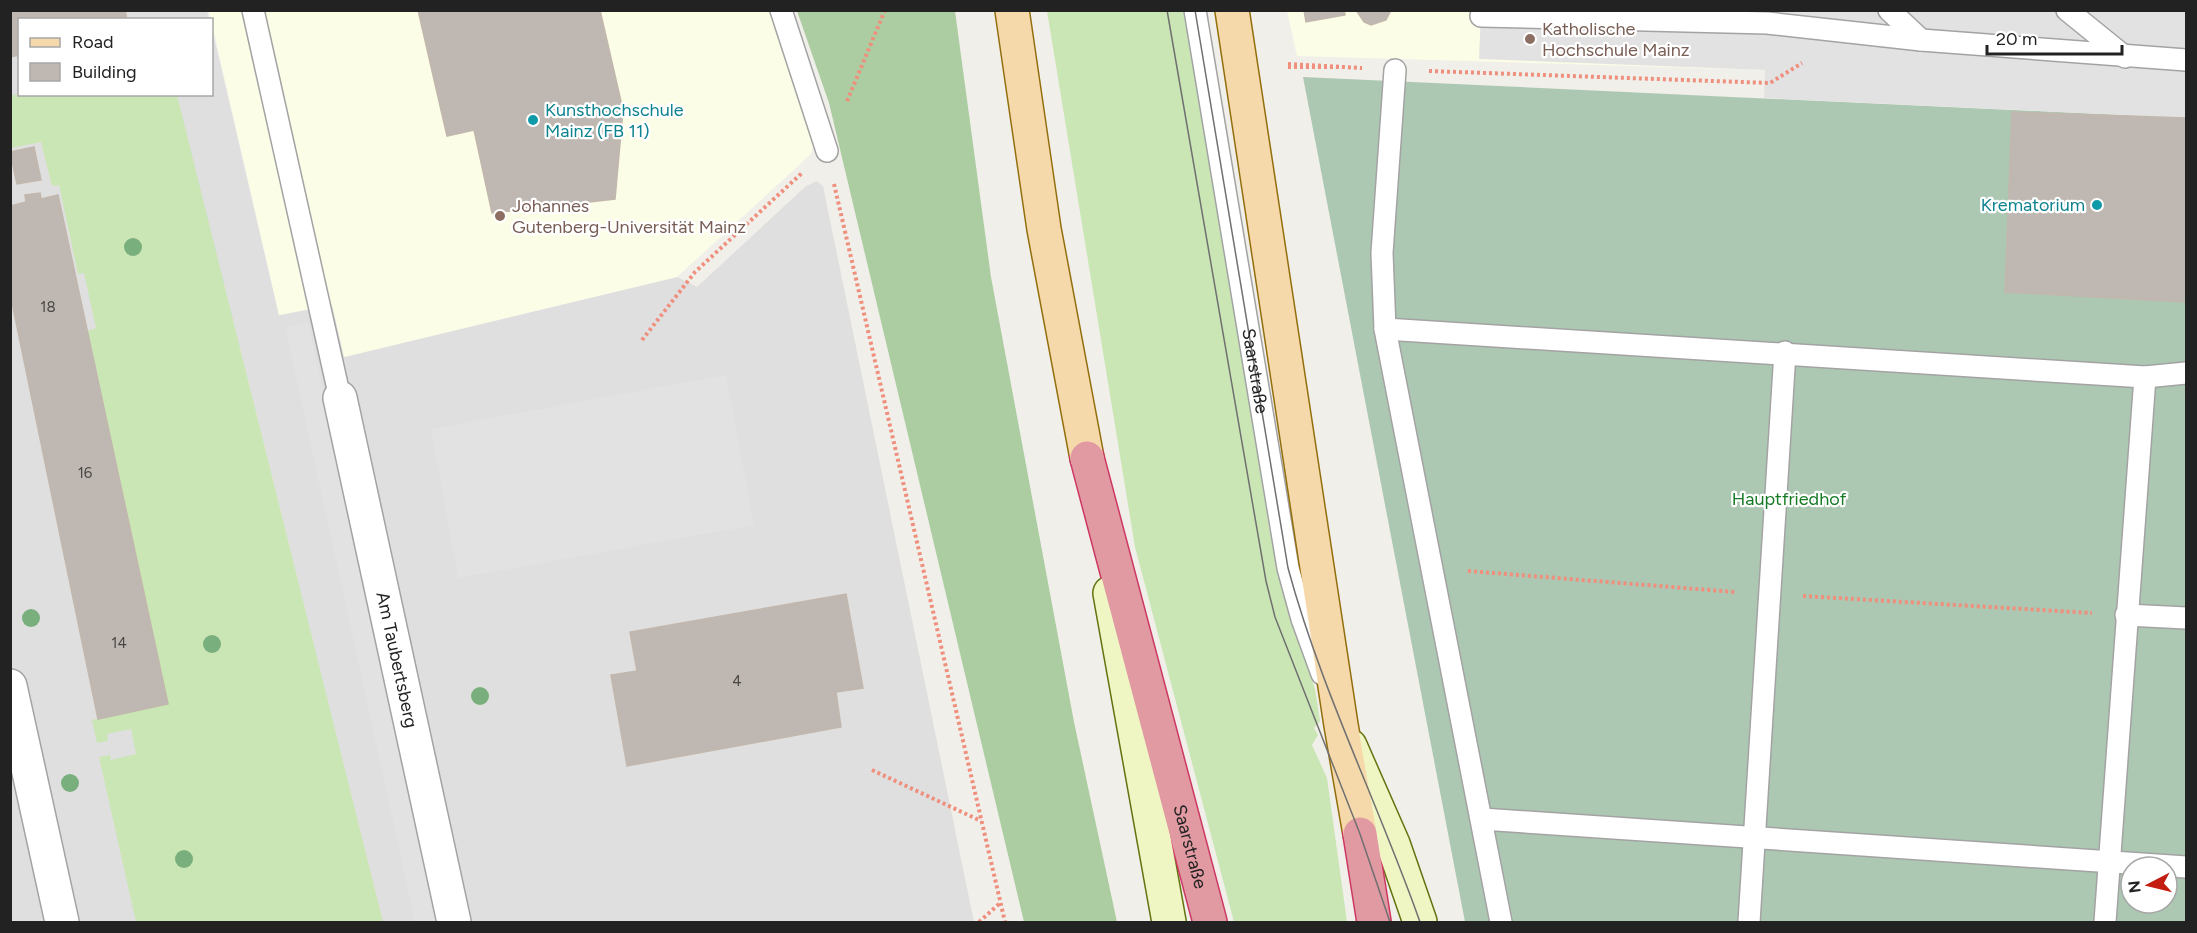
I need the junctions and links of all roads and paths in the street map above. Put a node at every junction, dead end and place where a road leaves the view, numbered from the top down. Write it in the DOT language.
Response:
graph roads {
  1 [pos="253,10"];
  2 [pos="781,10"];
  3 [pos="885,10"];
  4 [pos="1012,10"];
  5 [pos="1195,10"];
  6 [pos="1232,10"];
  7 [pos="1889,10"];
  8 [pos="2067,10"];
  9 [pos="1481,16"];
  10 [pos="1848,33"];
  11 [pos="1921,40"];
  12 [pos="2125,57"];
  13 [pos="2187,60"];
  14 [pos="1288,65"];
  15 [pos="1395,70"];
  16 [pos="826,151"];
  17 [pos="1386,329"];
  18 [pos="642,340"];
  19 [pos="1785,352"];
  20 [pos="2187,373"];
  21 [pos="2145,377"];
  22 [pos="340,398"];
  23 [pos="1088,458"];
  24 [pos="2126,615"];
  25 [pos="2187,618"];
  26 [pos="10,686"];
  27 [pos="1341,725"];
  28 [pos="872,770"];
  29 [pos="1482,819"];
  30 [pos="981,821"];
  31 [pos="1360,834"];
  32 [pos="1754,838"];
  33 [pos="2109,862"];
  34 [pos="2187,867"];
  35 [pos="1000,903"];
  36 [pos="62,922"];
  37 [pos="454,922"];
  38 [pos="979,922"];
  39 [pos="1005,922"];
  40 [pos="1169,922"];
  41 [pos="1210,922"];
  42 [pos="1374,922"];
  43 [pos="1420,922"];
  44 [pos="1501,922"];
  45 [pos="1749,922"];
  46 [pos="2105,922"];
  1 -- 22 [label="lane"];
  2 -- 16 [label="lane"];
  3 -- 16 [label="path"];
  4 -- 23 [label="main road, Saarstraße"];
  5 -- 27 [label="lane, Saarstraße"];
  6 -- 27 [label="main road, Saarstraße"];
  7 -- 11 [label="lane"];
  8 -- 12 [label="lane"];
  9 -- 10 [label="lane"];
  10 -- 11 [label="lane"];
  10 -- 15 [label="path"];
  11 -- 12 [label="lane"];
  12 -- 13 [label="lane"];
  14 -- 15 [label="path"];
  15 -- 17 [label="lane"];
  16 -- 18 [label="path"];
  16 -- 30 [label="path"];
  17 -- 19 [label="lane"];
  17 -- 29 [label="lane"];
  19 -- 21 [label="lane"];
  19 -- 32 [label="lane"];
  20 -- 21 [label="lane"];
  21 -- 24 [label="lane"];
  22 -- 37 [label="street, Am Taubertsberg"];
  23 -- 40 [label="main road, Saarstraße"];
  23 -- 41 [label="highway, Saarstraße"];
  24 -- 25 [label="lane"];
  24 -- 33 [label="lane"];
  26 -- 36 [label="street"];
  27 -- 31 [label="main road, Saarstraße"];
  27 -- 43 [label="main road, Saarstraße"];
  28 -- 30 [label="path"];
  29 -- 32 [label="lane"];
  29 -- 44 [label="lane"];
  30 -- 35 [label="path"];
  31 -- 42 [label="highway, Saarstraße"];
  32 -- 33 [label="lane"];
  32 -- 45 [label="lane"];
  33 -- 34 [label="lane"];
  33 -- 46 [label="lane"];
  35 -- 38 [label="path"];
  35 -- 39 [label="path"];
}
